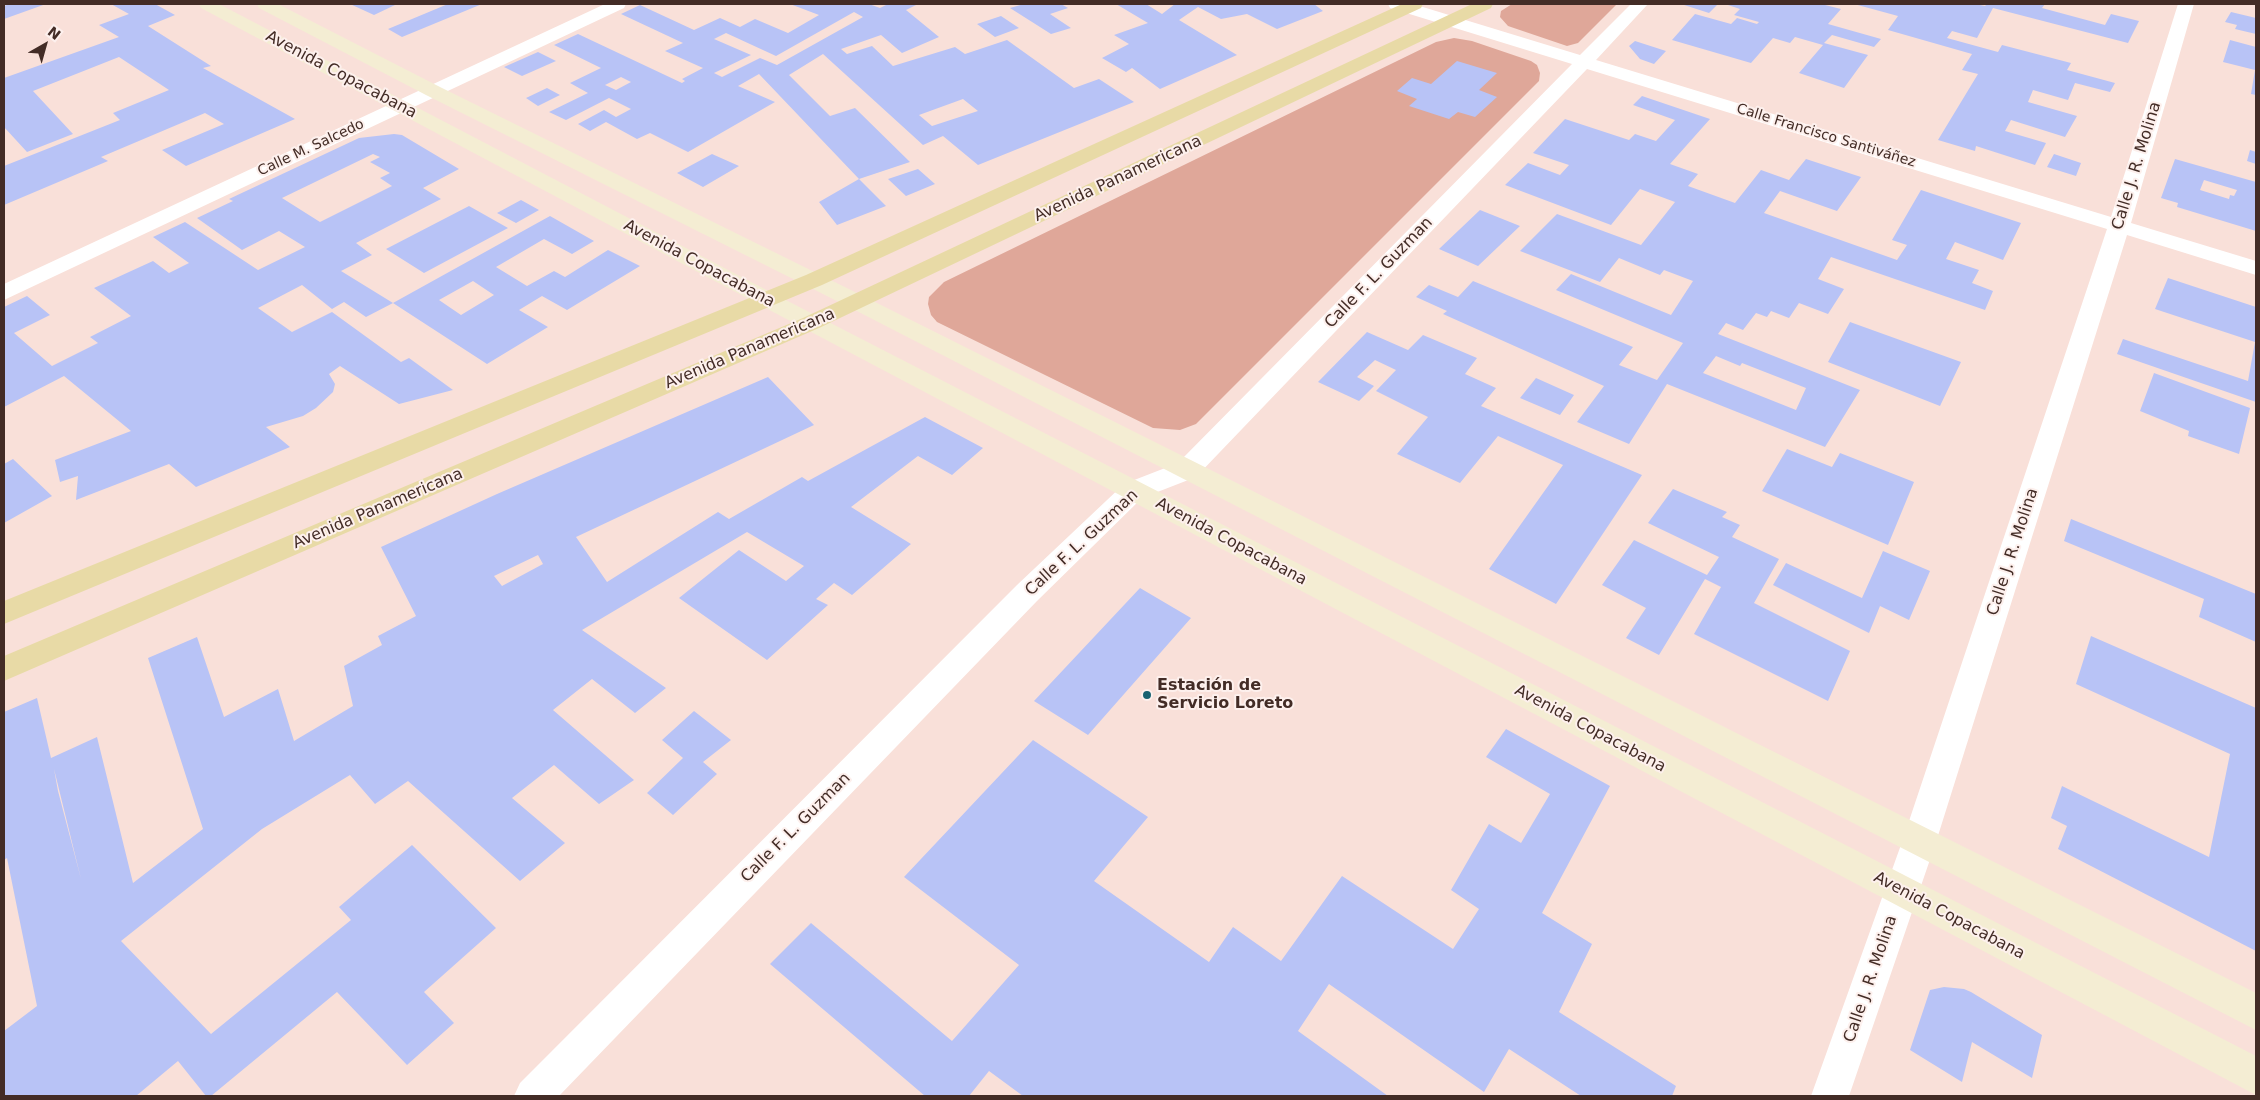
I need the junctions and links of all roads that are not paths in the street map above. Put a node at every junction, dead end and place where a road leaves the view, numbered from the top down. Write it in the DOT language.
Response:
graph roads {
  1 [pos="208,4"];
  2 [pos="265,4"];
  3 [pos="618,4"];
  4 [pos="1486,4"];
  5 [pos="1640,4"];
  6 [pos="2186,4"];
  7 [pos="1406,5"];
  8 [pos="1452,21"];
  9 [pos="1584,62"];
  10 [pos="433,91"];
  11 [pos="399,106"];
  12 [pos="2119,226"];
  13 [pos="2256,268"];
  14 [pos="814,280"];
  15 [pos="4,293"];
  16 [pos="768,300"];
  17 [pos="857,302"];
  18 [pos="812,322"];
  19 [pos="1187,470"];
  20 [pos="1133,491"];
  21 [pos="4,613"];
  22 [pos="4,670"];
  23 [pos="1918,842"];
  24 [pos="1902,892"];
  25 [pos="2256,1012"];
  26 [pos="2256,1076"];
  27 [pos="533,1096"];
  28 [pos="1830,1096"];
  1 -- 11 [label="main road, Avenida Copacabana"];
  2 -- 10 [label="main road, Avenida Copacabana"];
  3 -- 10 [label="street, Calle M. Salcedo"];
  4 -- 8 [label="main road, Avenida Panamericana"];
  5 -- 9 [label="street, Calle F. L. Guzman"];
  6 -- 12 [label="street, Calle J. R. Molina"];
  7 -- 8 [label="street, Calle Francisco Santiváñez"];
  7 -- 14 [label="main road"];
  8 -- 9 [label="street, Calle Francisco Santiváñez"];
  8 -- 17 [label="main road, Avenida Panamericana"];
  9 -- 12 [label="street, Calle Francisco Santiváñez"];
  9 -- 19 [label="street, Calle F. L. Guzman"];
  10 -- 11 [label="street, Calle M. Salcedo"];
  10 -- 14 [label="main road, Avenida Copacabana"];
  11 -- 15 [label="street, Calle M. Salcedo"];
  11 -- 16 [label="main road, Avenida Copacabana"];
  12 -- 13 [label="street, Calle Francisco Santiváñez"];
  12 -- 23 [label="street, Calle J. R. Molina"];
  14 -- 16 [label="main road"];
  14 -- 17 [label="main road, Avenida Copacabana"];
  16 -- 18 [label="main road, Avenida Copacabana"];
  16 -- 21 [label="main road"];
  17 -- 18 [label="main road, Avenida Panamericana"];
  17 -- 19 [label="main road, Avenida Copacabana"];
  18 -- 20 [label="main road, Avenida Copacabana"];
  18 -- 22 [label="main road, Avenida Panamericana"];
  19 -- 20 [label="street, Calle F. L. Guzman"];
  19 -- 23 [label="main road, Avenida Copacabana"];
  20 -- 24 [label="main road, Avenida Copacabana"];
  20 -- 27 [label="street, Calle F. L. Guzman"];
  23 -- 24 [label="street, Calle J. R. Molina"];
  23 -- 25 [label="main road, Avenida Copacabana"];
  24 -- 26 [label="main road, Avenida Copacabana"];
  24 -- 28 [label="street, Calle J. R. Molina"];
}
